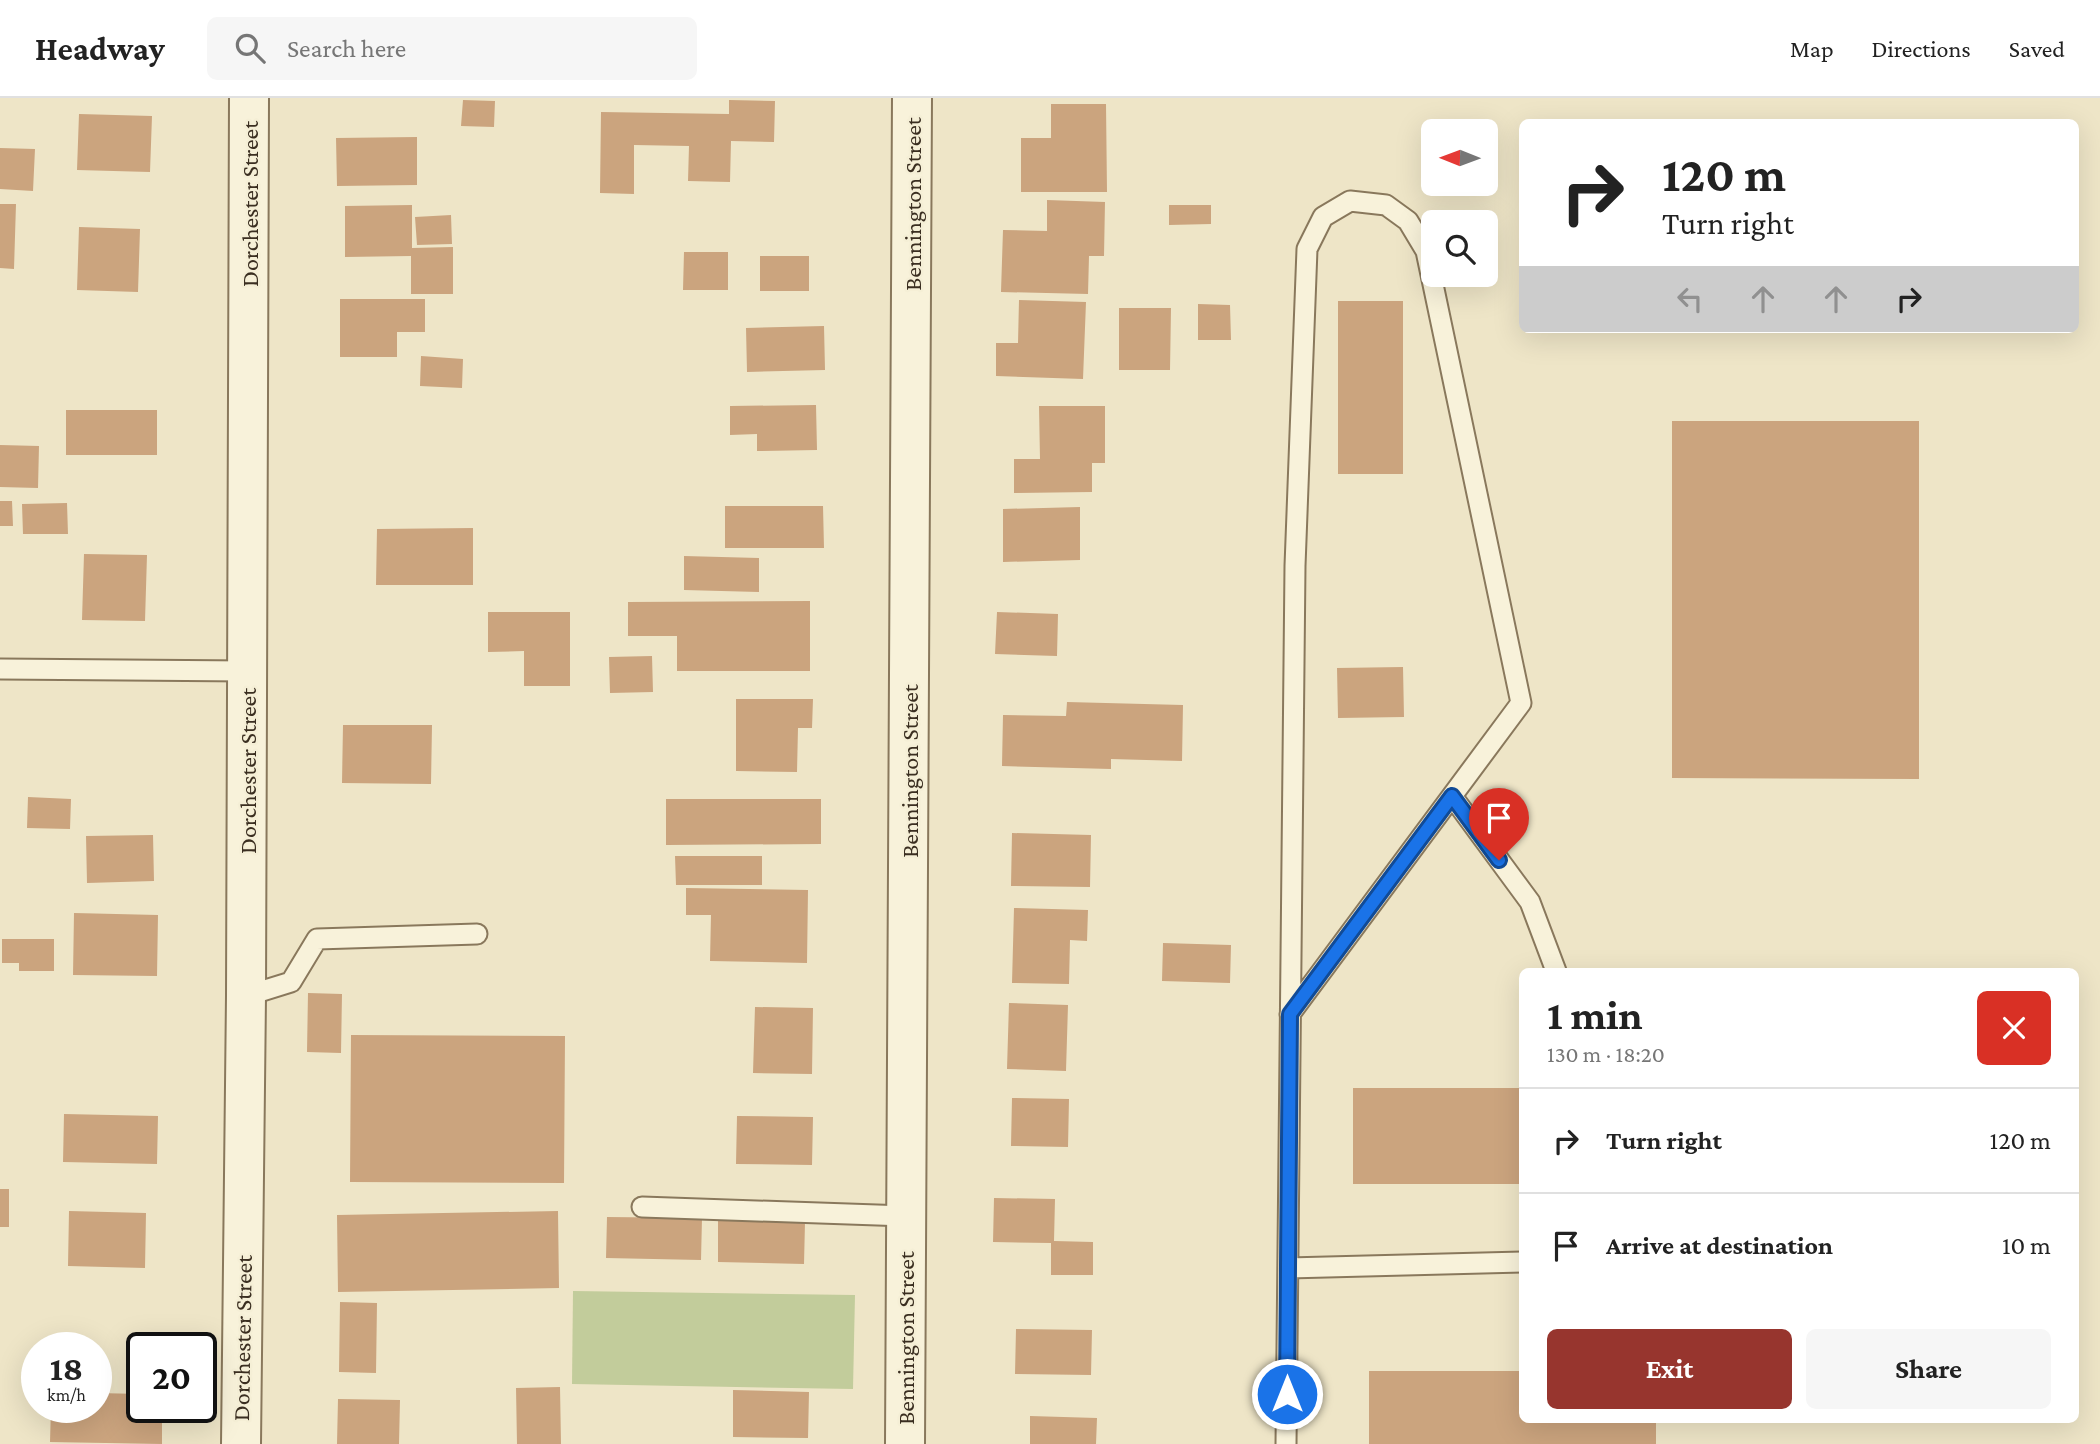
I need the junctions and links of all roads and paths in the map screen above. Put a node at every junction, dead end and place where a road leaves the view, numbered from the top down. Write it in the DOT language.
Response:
graph roads {
  1 [pos="250,98"];
  2 [pos="912,98"];
  3 [pos="0,669"];
  4 [pos="247,671"];
  5 [pos="1452,796"];
  6 [pos="477,934"];
  7 [pos="1555,968"];
  8 [pos="246,996"];
  9 [pos="1290,1014"];
  10 [pos="642,1207"];
  11 [pos="906,1216"];
  12 [pos="1519,1262"];
  13 [pos="1288,1268"];
  14 [pos="241,1444"];
  15 [pos="905,1444"];
  16 [pos="1286,1444"];
  1 -- 4 [label="street, Dorchester Street"];
  2 -- 11 [label="street, Bennington Street"];
  3 -- 4 [label="lane"];
  4 -- 8 [label="street, Dorchester Street"];
  5 -- 7 [label="lane"];
  5 -- 9 [label="lane"];
  5 -- 9 [label="lane"];
  6 -- 8 [label="lane"];
  8 -- 14 [label="street, Dorchester Street"];
  9 -- 13 [label="lane"];
  10 -- 11 [label="lane"];
  11 -- 15 [label="street, Bennington Street"];
  12 -- 13 [label="lane"];
  13 -- 16 [label="lane"];
}
